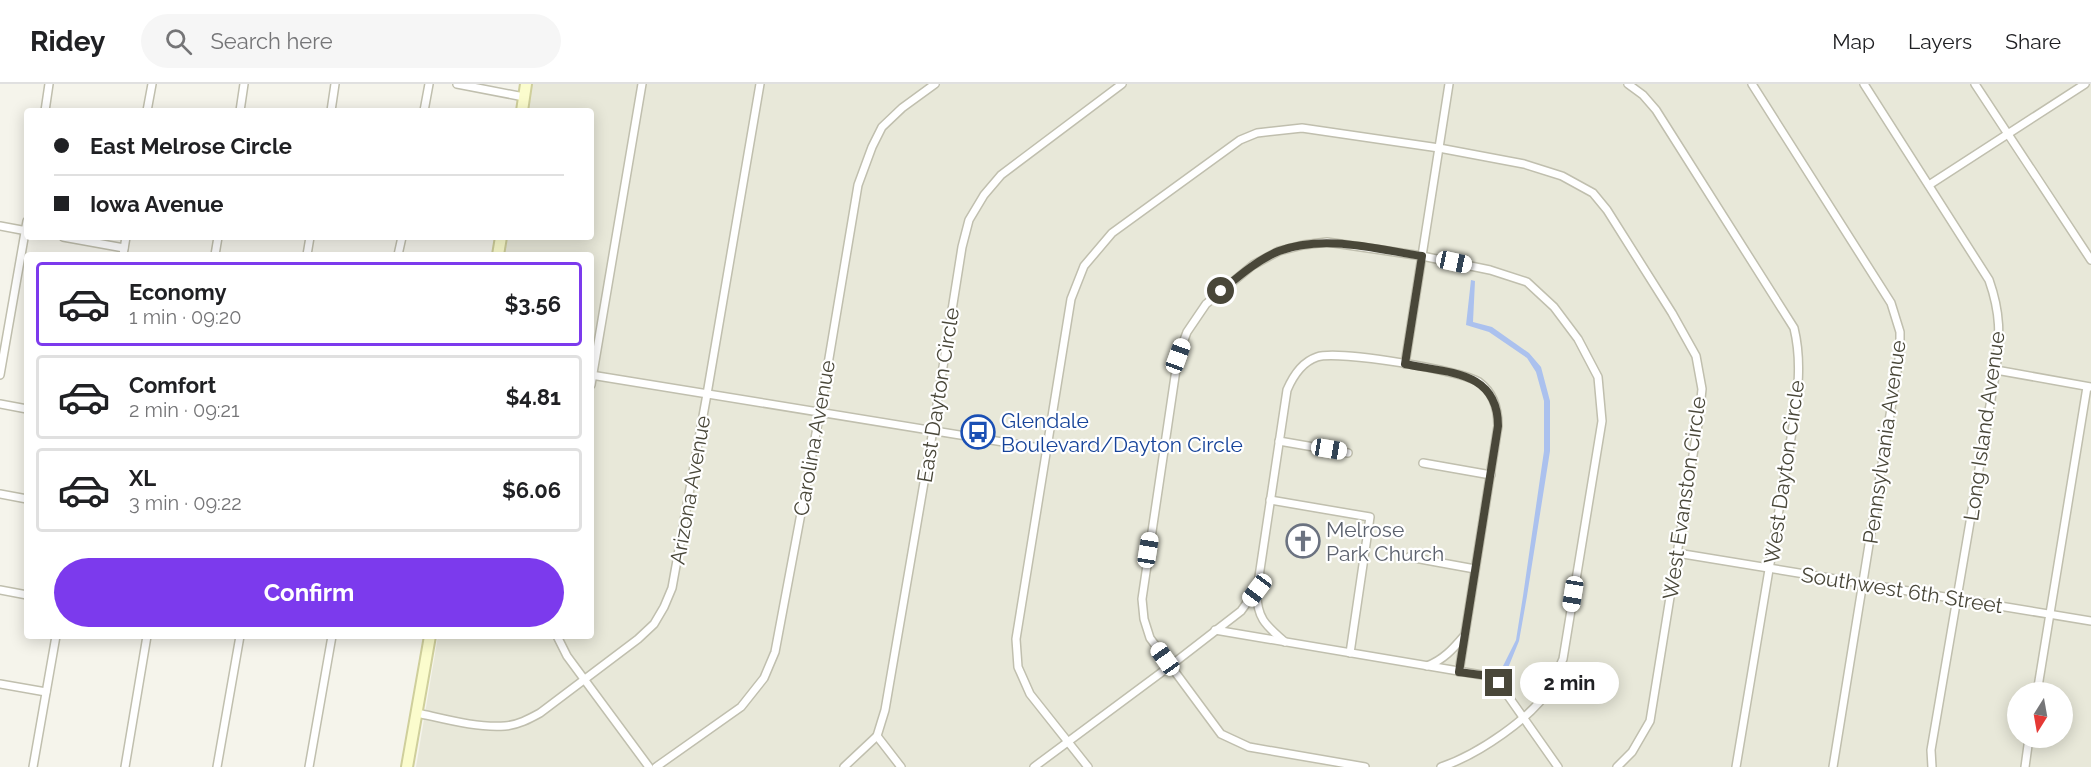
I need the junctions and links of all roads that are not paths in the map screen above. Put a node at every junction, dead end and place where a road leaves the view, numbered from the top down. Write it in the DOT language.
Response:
graph roads {
  1 [pos="49,84"];
  2 [pos="152,84"];
  3 [pos="244,84"];
  4 [pos="335,84"];
  5 [pos="429,84"];
  6 [pos="457,84"];
  7 [pos="526,84"];
  8 [pos="642,84"];
  9 [pos="760,84"];
  10 [pos="935,84"];
  11 [pos="1122,84"];
  12 [pos="1449,84"];
  13 [pos="1628,84"];
  14 [pos="1752,84"];
  15 [pos="1864,84"];
  16 [pos="1975,84"];
  17 [pos="2086,84"];
  18 [pos="2091,88"];
  19 [pos="524,97"];
  20 [pos="45,108"];
  21 [pos="148,108"];
  22 [pos="240,108"];
  23 [pos="331,108"];
  24 [pos="425,108"];
  25 [pos="522,108"];
  26 [pos="2007,134"];
  27 [pos="1439,148"];
  28 [pos="1929,185"];
  29 [pos="0,226"];
  30 [pos="24,231"];
  31 [pos="24,240"];
  32 [pos="76,240"];
  33 [pos="123,251"];
  34 [pos="1422,256"];
  35 [pos="2091,260"];
  36 [pos="594,363"];
  37 [pos="1405,364"];
  38 [pos="1996,370"];
  39 [pos="0,375"];
  40 [pos="594,375"];
  41 [pos="2089,387"];
  42 [pos="707,394"];
  43 [pos="0,404"];
  44 [pos="24,408"];
  45 [pos="820,412"];
  46 [pos="933,430"];
  47 [pos="1279,441"];
  48 [pos="1046,449"];
  49 [pos="1348,453"];
  50 [pos="1423,464"];
  51 [pos="1491,475"];
  52 [pos="0,494"];
  53 [pos="24,499"];
  54 [pos="1270,500"];
  55 [pos="1677,553"];
  56 [pos="1409,557"];
  57 [pos="1770,568"];
  58 [pos="1475,569"];
  59 [pos="1863,584"];
  60 [pos="0,590"];
  61 [pos="1257,590"];
  62 [pos="24,594"];
  63 [pos="1956,599"];
  64 [pos="2050,614"];
  65 [pos="2091,621"];
  66 [pos="1215,630"];
  67 [pos="1464,636"];
  68 [pos="55,639"];
  69 [pos="146,639"];
  70 [pos="239,639"];
  71 [pos="331,639"];
  72 [pos="429,639"];
  73 [pos="558,639"];
  74 [pos="1285,642"];
  75 [pos="1350,653"];
  76 [pos="1170,666"];
  77 [pos="1427,666"];
  78 [pos="1459,672"];
  79 [pos="586,680"];
  80 [pos="2039,682"];
  81 [pos="0,684"];
  82 [pos="46,692"];
  83 [pos="417,713"];
  84 [pos="1524,718"];
  85 [pos="877,736"];
  86 [pos="1069,741"];
  87 [pos="2028,748"];
  88 [pos="33,767"];
  89 [pos="125,767"];
  90 [pos="217,767"];
  91 [pos="309,767"];
  92 [pos="407,767"];
  93 [pos="649,767"];
  94 [pos="656,767"];
  95 [pos="844,767"];
  96 [pos="901,767"];
  97 [pos="1034,767"];
  98 [pos="1088,767"];
  99 [pos="1365,767"];
  100 [pos="1441,767"];
  101 [pos="1558,767"];
  102 [pos="1617,767"];
  103 [pos="1736,767"];
  104 [pos="1833,767"];
  105 [pos="1932,767"];
  106 [pos="2025,767"];
  1 -- 20 [label="street"];
  2 -- 21 [label="street"];
  3 -- 22 [label="street"];
  4 -- 23 [label="street"];
  5 -- 24 [label="street"];
  6 -- 19 [label="street"];
  7 -- 19 [label="main road"];
  8 -- 36 [label="street"];
  9 -- 42 [label="street, Arizona Avenue"];
  10 -- 45 [label="street, Carolina Avenue"];
  11 -- 46 [label="street, East Dayton Circle"];
  12 -- 27 [label="street"];
  13 -- 57 [label="street, West Dayton Circle"];
  14 -- 59 [label="street, Pennsylvania Avenue"];
  15 -- 28 [label="street, Long Island Avenue"];
  16 -- 26 [label="street"];
  17 -- 18 [label="street"];
  17 -- 26 [label="street"];
  19 -- 25 [label="main road"];
  26 -- 28 [label="street"];
  26 -- 35 [label="street"];
  27 -- 34 [label="street"];
  27 -- 48 [label="street, West Evanston Circle"];
  27 -- 55 [label="street, West Evanston Circle"];
  28 -- 38 [label="street, Long Island Avenue"];
  29 -- 30 [label="street"];
  31 -- 39 [label="street"];
  32 -- 33 [label="street"];
  34 -- 37 [label="street"];
  34 -- 76 [label="street"];
  34 -- 84 [label="street"];
  37 -- 47 [label="street"];
  37 -- 51 [label="street"];
  38 -- 41 [label="street"];
  38 -- 63 [label="street, Long Island Avenue"];
  40 -- 42 [label="street"];
  41 -- 64 [label="street"];
  42 -- 45 [label="street"];
  42 -- 79 [label="street, Arizona Avenue"];
  43 -- 44 [label="street"];
  45 -- 46 [label="street"];
  45 -- 94 [label="street, Carolina Avenue"];
  46 -- 48 [label="street"];
  46 -- 85 [label="street, East Dayton Circle"];
  47 -- 49 [label="street"];
  47 -- 54 [label="street"];
  48 -- 86 [label="street, West Evanston Circle"];
  50 -- 51 [label="street"];
  51 -- 58 [label="street"];
  52 -- 53 [label="street"];
  54 -- 61 [label="street"];
  54 -- 75 [label="street"];
  55 -- 57 [label="street, Southwest 6th Street"];
  55 -- 102 [label="street, West Evanston Circle"];
  56 -- 58 [label="street"];
  57 -- 59 [label="street, Southwest 6th Street"];
  57 -- 103 [label="street, West Dayton Circle"];
  58 -- 67 [label="street"];
  59 -- 63 [label="street, Southwest 6th Street"];
  59 -- 104 [label="street, Pennsylvania Avenue"];
  60 -- 62 [label="street"];
  61 -- 66 [label="street"];
  61 -- 74 [label="street"];
  63 -- 64 [label="street, Southwest 6th Street"];
  63 -- 105 [label="street, Long Island Avenue"];
  64 -- 65 [label="street, Southwest 6th Street"];
  64 -- 80 [label="street"];
  66 -- 74 [label="street"];
  66 -- 76 [label="street"];
  67 -- 77 [label="street"];
  67 -- 78 [label="street"];
  68 -- 82 [label="street"];
  69 -- 89 [label="street"];
  70 -- 90 [label="street"];
  71 -- 91 [label="street"];
  72 -- 83 [label="main road"];
  73 -- 79 [label="street"];
  74 -- 75 [label="street"];
  75 -- 77 [label="street"];
  76 -- 86 [label="street"];
  76 -- 99 [label="street"];
  77 -- 78 [label="street"];
  78 -- 84 [label="street"];
  79 -- 83 [label="street, Arizona Avenue"];
  79 -- 93 [label="street"];
  81 -- 82 [label="street"];
  82 -- 88 [label="street"];
  83 -- 92 [label="main road"];
  84 -- 100 [label="street"];
  84 -- 101 [label="street"];
  85 -- 95 [label="street"];
  85 -- 96 [label="street"];
  86 -- 97 [label="street"];
  86 -- 98 [label="street, West Evanston Circle"];
  87 -- 106 [label="street"];
}
